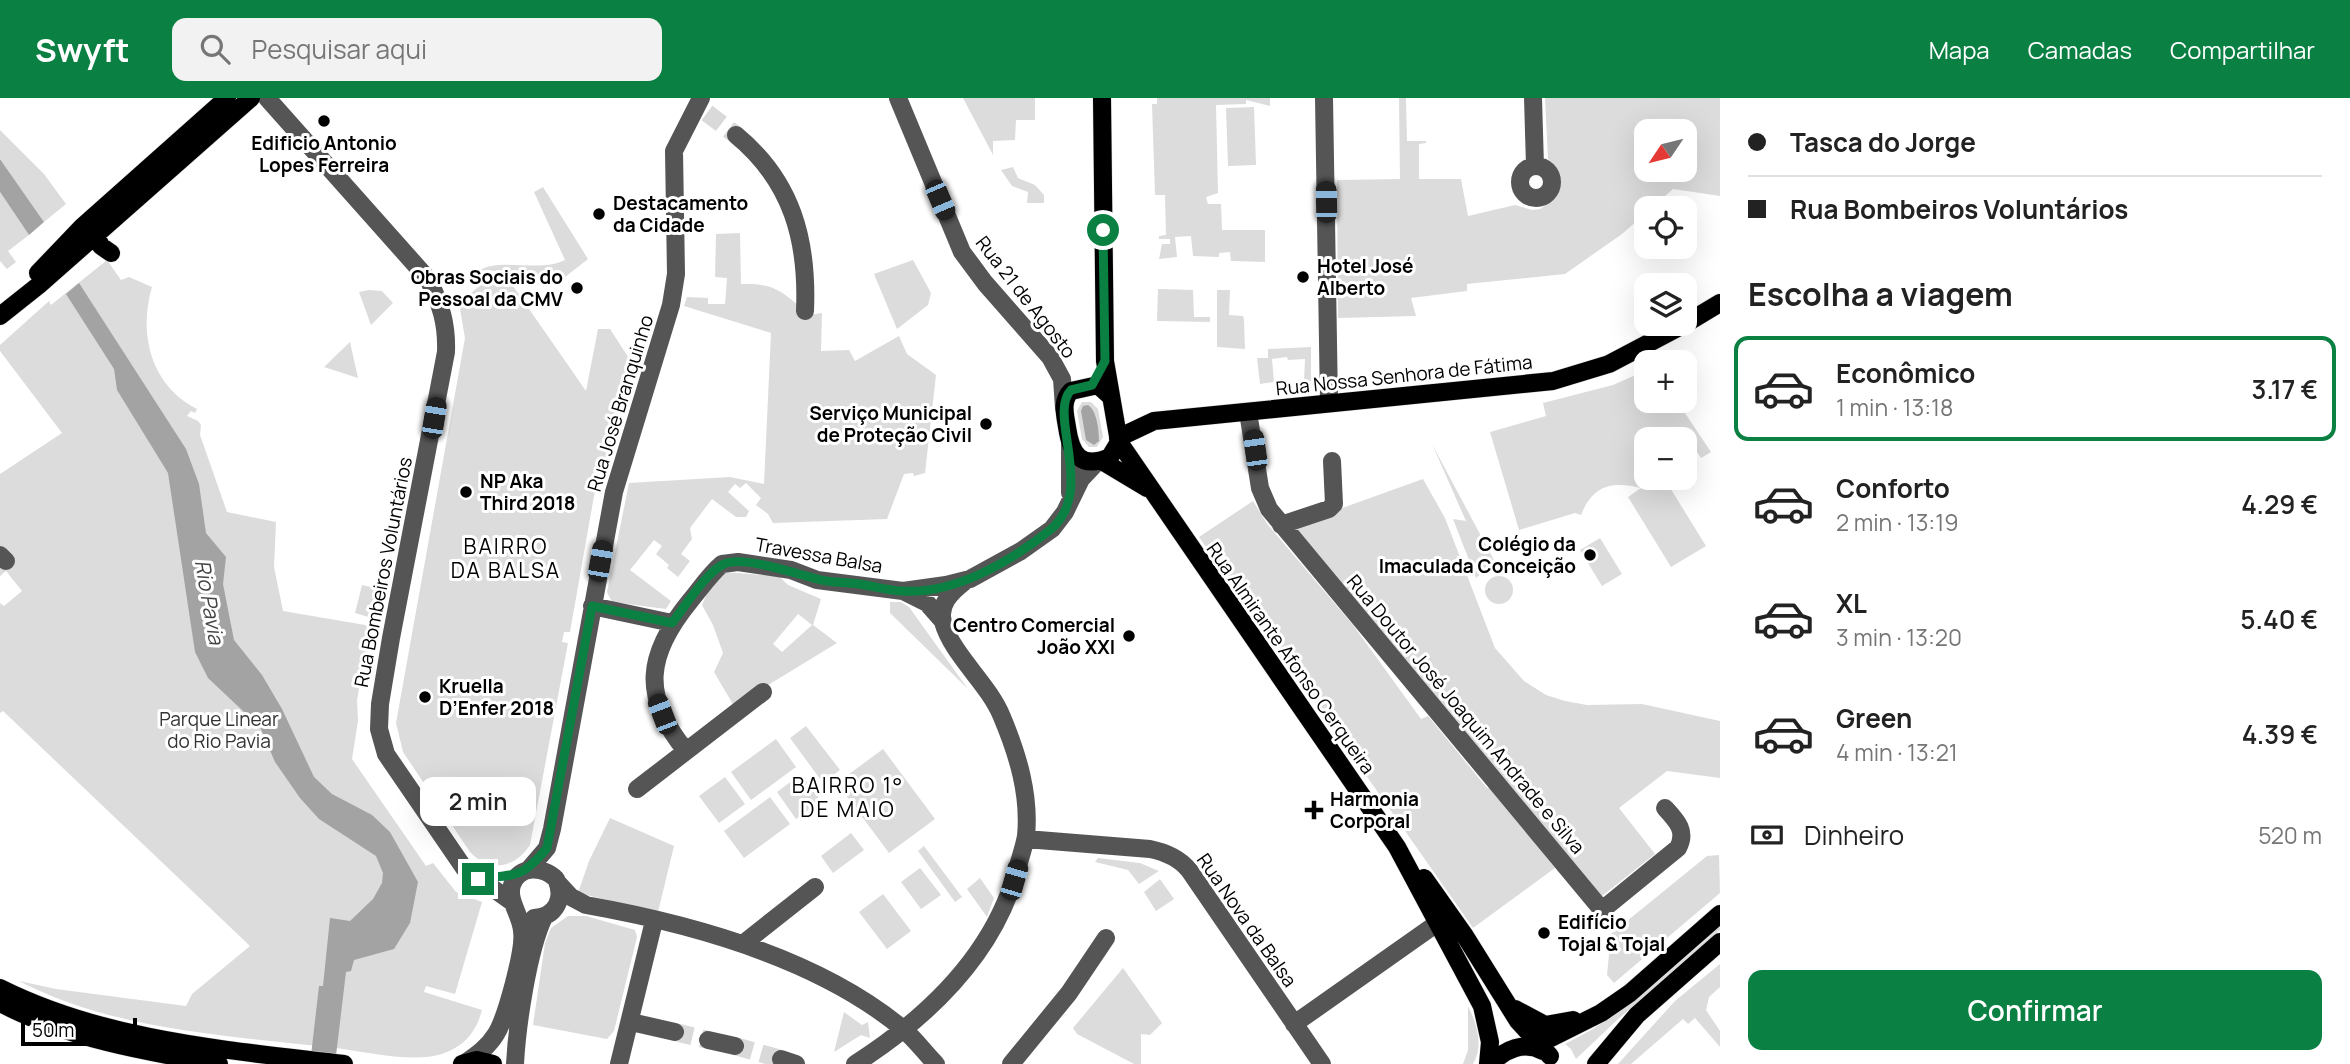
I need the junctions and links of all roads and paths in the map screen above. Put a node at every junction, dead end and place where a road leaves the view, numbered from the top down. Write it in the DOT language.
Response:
graph roads {
  1 [pos="227,98"];
  2 [pos="251,98"];
  3 [pos="267,98"];
  4 [pos="898,98"];
  5 [pos="1102,98"];
  6 [pos="1324,98"];
  7 [pos="1533,98"];
  8 [pos="702,105"];
  9 [pos="736,135"];
  10 [pos="1535,166"];
  11 [pos="89,234"];
  12 [pos="111,253"];
  13 [pos="1718,303"];
  14 [pos="805,311"];
  15 [pos="0,316"];
  16 [pos="1697,316"];
  17 [pos="1662,336"];
  18 [pos="1105,361"];
  19 [pos="1092,385"];
  20 [pos="1110,399"];
  21 [pos="1329,403"];
  22 [pos="1064,408"];
  23 [pos="1248,411"];
  24 [pos="1154,421"];
  25 [pos="1119,440"];
  26 [pos="1070,445"];
  27 [pos="1100,461"];
  28 [pos="1332,461"];
  29 [pos="1152,492"];
  30 [pos="1070,500"];
  31 [pos="1281,525"];
  32 [pos="970,579"];
  33 [pos="903,591"];
  34 [pos="948,597"];
  35 [pos="927,603"];
  36 [pos="592,606"];
  37 [pos="942,620"];
  38 [pos="672,623"];
  39 [pos="763,692"];
  40 [pos="686,751"];
  41 [pos="637,789"];
  42 [pos="1665,808"];
  43 [pos="1026,839"];
  44 [pos="1397,847"];
  45 [pos="547,848"];
  46 [pos="525,871"];
  47 [pos="478,879"];
  48 [pos="557,882"];
  49 [pos="815,887"];
  50 [pos="586,905"];
  51 [pos="515,907"];
  52 [pos="549,914"];
  53 [pos="1720,914"];
  54 [pos="654,921"];
  55 [pos="1436,924"];
  56 [pos="1107,939"];
  57 [pos="1720,942"];
  58 [pos="744,943"];
  59 [pos="1491,978"];
  60 [pos="0,988"];
  61 [pos="1630,993"];
  62 [pos="0,1003"];
  63 [pos="1507,1003"];
  64 [pos="631,1022"];
  65 [pos="1294,1024"];
  66 [pos="903,1029"];
  67 [pos="675,1032"];
  68 [pos="708,1040"];
  69 [pos="735,1046"];
  70 [pos="1545,1053"];
  71 [pos="463,1063"];
  72 [pos="219,1064"];
  73 [pos="344,1064"];
  74 [pos="493,1064"];
  75 [pos="515,1064"];
  76 [pos="619,1064"];
  77 [pos="855,1064"];
  78 [pos="936,1064"];
  79 [pos="1011,1064"];
  80 [pos="1322,1064"];
  81 [pos="1489,1064"];
  82 [pos="1596,1064"];
  1 -- 11 [label="main road"];
  2 -- 11 [label="main road"];
  3 -- 47 [label="street, Rua Bombeiros Voluntários"];
  4 -- 22 [label="street, Rua 21 de Agosto"];
  5 -- 18 [label="main road"];
  6 -- 21 [label="street"];
  7 -- 10 [label="street"];
  8 -- 36 [label="street, Rua José Branquinho"];
  9 -- 14 [label="street"];
  11 -- 12 [label="main road"];
  11 -- 15 [label="main road"];
  13 -- 16 [label="main road, Rua Nossa Senhora de Fátima"];
  17 -- 21 [label="main road, Rua Nossa Senhora de Fátima"];
  18 -- 19 [label="main road"];
  18 -- 20 [label="main road"];
  19 -- 20 [label="main road"];
  19 -- 22 [label="main road"];
  20 -- 24 [label="main road"];
  20 -- 25 [label="main road"];
  21 -- 23 [label="main road, Rua Nossa Senhora de Fátima"];
  22 -- 26 [label="main road"];
  23 -- 24 [label="main road, Rua Nossa Senhora de Fátima"];
  23 -- 31 [label="street, Rua Doutor José Joaquim Andrade e Silva"];
  24 -- 25 [label="main road, Rua Nossa Senhora de Fátima"];
  25 -- 27 [label="main road"];
  25 -- 29 [label="main road, Rua Almirante Afonso Cerqueira"];
  26 -- 27 [label="main road"];
  26 -- 30 [label="street"];
  27 -- 29 [label="main road, Rua Almirante Afonso Cerqueira"];
  27 -- 30 [label="street, Travessa Balsa"];
  28 -- 31 [label="street"];
  29 -- 44 [label="main road, Rua Almirante Afonso Cerqueira"];
  30 -- 32 [label="street, Travessa Balsa"];
  31 -- 42 [label="street, Rua Doutor José Joaquim Andrade e Silva"];
  32 -- 33 [label="street, Travessa Balsa"];
  32 -- 34 [label="street"];
  33 -- 35 [label="street, Travessa Balsa"];
  33 -- 38 [label="street, Travessa Balsa"];
  34 -- 35 [label="street"];
  34 -- 37 [label="street"];
  35 -- 37 [label="street, Travessa Balsa"];
  36 -- 38 [label="street"];
  36 -- 45 [label="street, Rua José Branquinho"];
  37 -- 43 [label="street, Travessa Balsa"];
  38 -- 40 [label="street, Travessa Balsa"];
  39 -- 40 [label="street"];
  40 -- 41 [label="street"];
  43 -- 65 [label="street, Rua Nova da Balsa"];
  43 -- 66 [label="street, Travessa Balsa"];
  44 -- 55 [label="main road, Rua Almirante Afonso Cerqueira"];
  44 -- 59 [label="main road, Rua Almirante Afonso Cerqueira"];
  45 -- 46 [label="street"];
  45 -- 48 [label="street, Rua José Branquinho"];
  46 -- 47 [label="street"];
  46 -- 48 [label="street"];
  46 -- 51 [label="street"];
  47 -- 51 [label="street, Rua Bombeiros Voluntários"];
  48 -- 50 [label="street"];
  48 -- 52 [label="street, Rua José Branquinho"];
  49 -- 58 [label="street"];
  50 -- 52 [label="street"];
  50 -- 54 [label="street"];
  51 -- 52 [label="street"];
  51 -- 71 [label="street"];
  52 -- 75 [label="street, Rua José Branquinho"];
  53 -- 61 [label="main road"];
  54 -- 58 [label="street"];
  54 -- 64 [label="street"];
  55 -- 59 [label="main road, Rua Almirante Afonso Cerqueira"];
  55 -- 65 [label="street"];
  55 -- 81 [label="main road, Rua Almirante Afonso Cerqueira"];
  56 -- 79 [label="street"];
  57 -- 82 [label="main road"];
  58 -- 66 [label="street"];
  59 -- 63 [label="main road, Rua Almirante Afonso Cerqueira"];
  60 -- 73 [label="main road"];
  61 -- 63 [label="main road"];
  61 -- 70 [label="main road"];
  62 -- 72 [label="main road"];
  63 -- 70 [label="main road, Rua Almirante Afonso Cerqueira"];
  64 -- 67 [label="street"];
  64 -- 76 [label="street"];
  65 -- 80 [label="street, Rua Nova da Balsa"];
  66 -- 77 [label="street, Travessa Balsa"];
  66 -- 78 [label="street"];
  68 -- 69 [label="street"];
  70 -- 81 [label="main road"];
  71 -- 74 [label="main road"];
}
